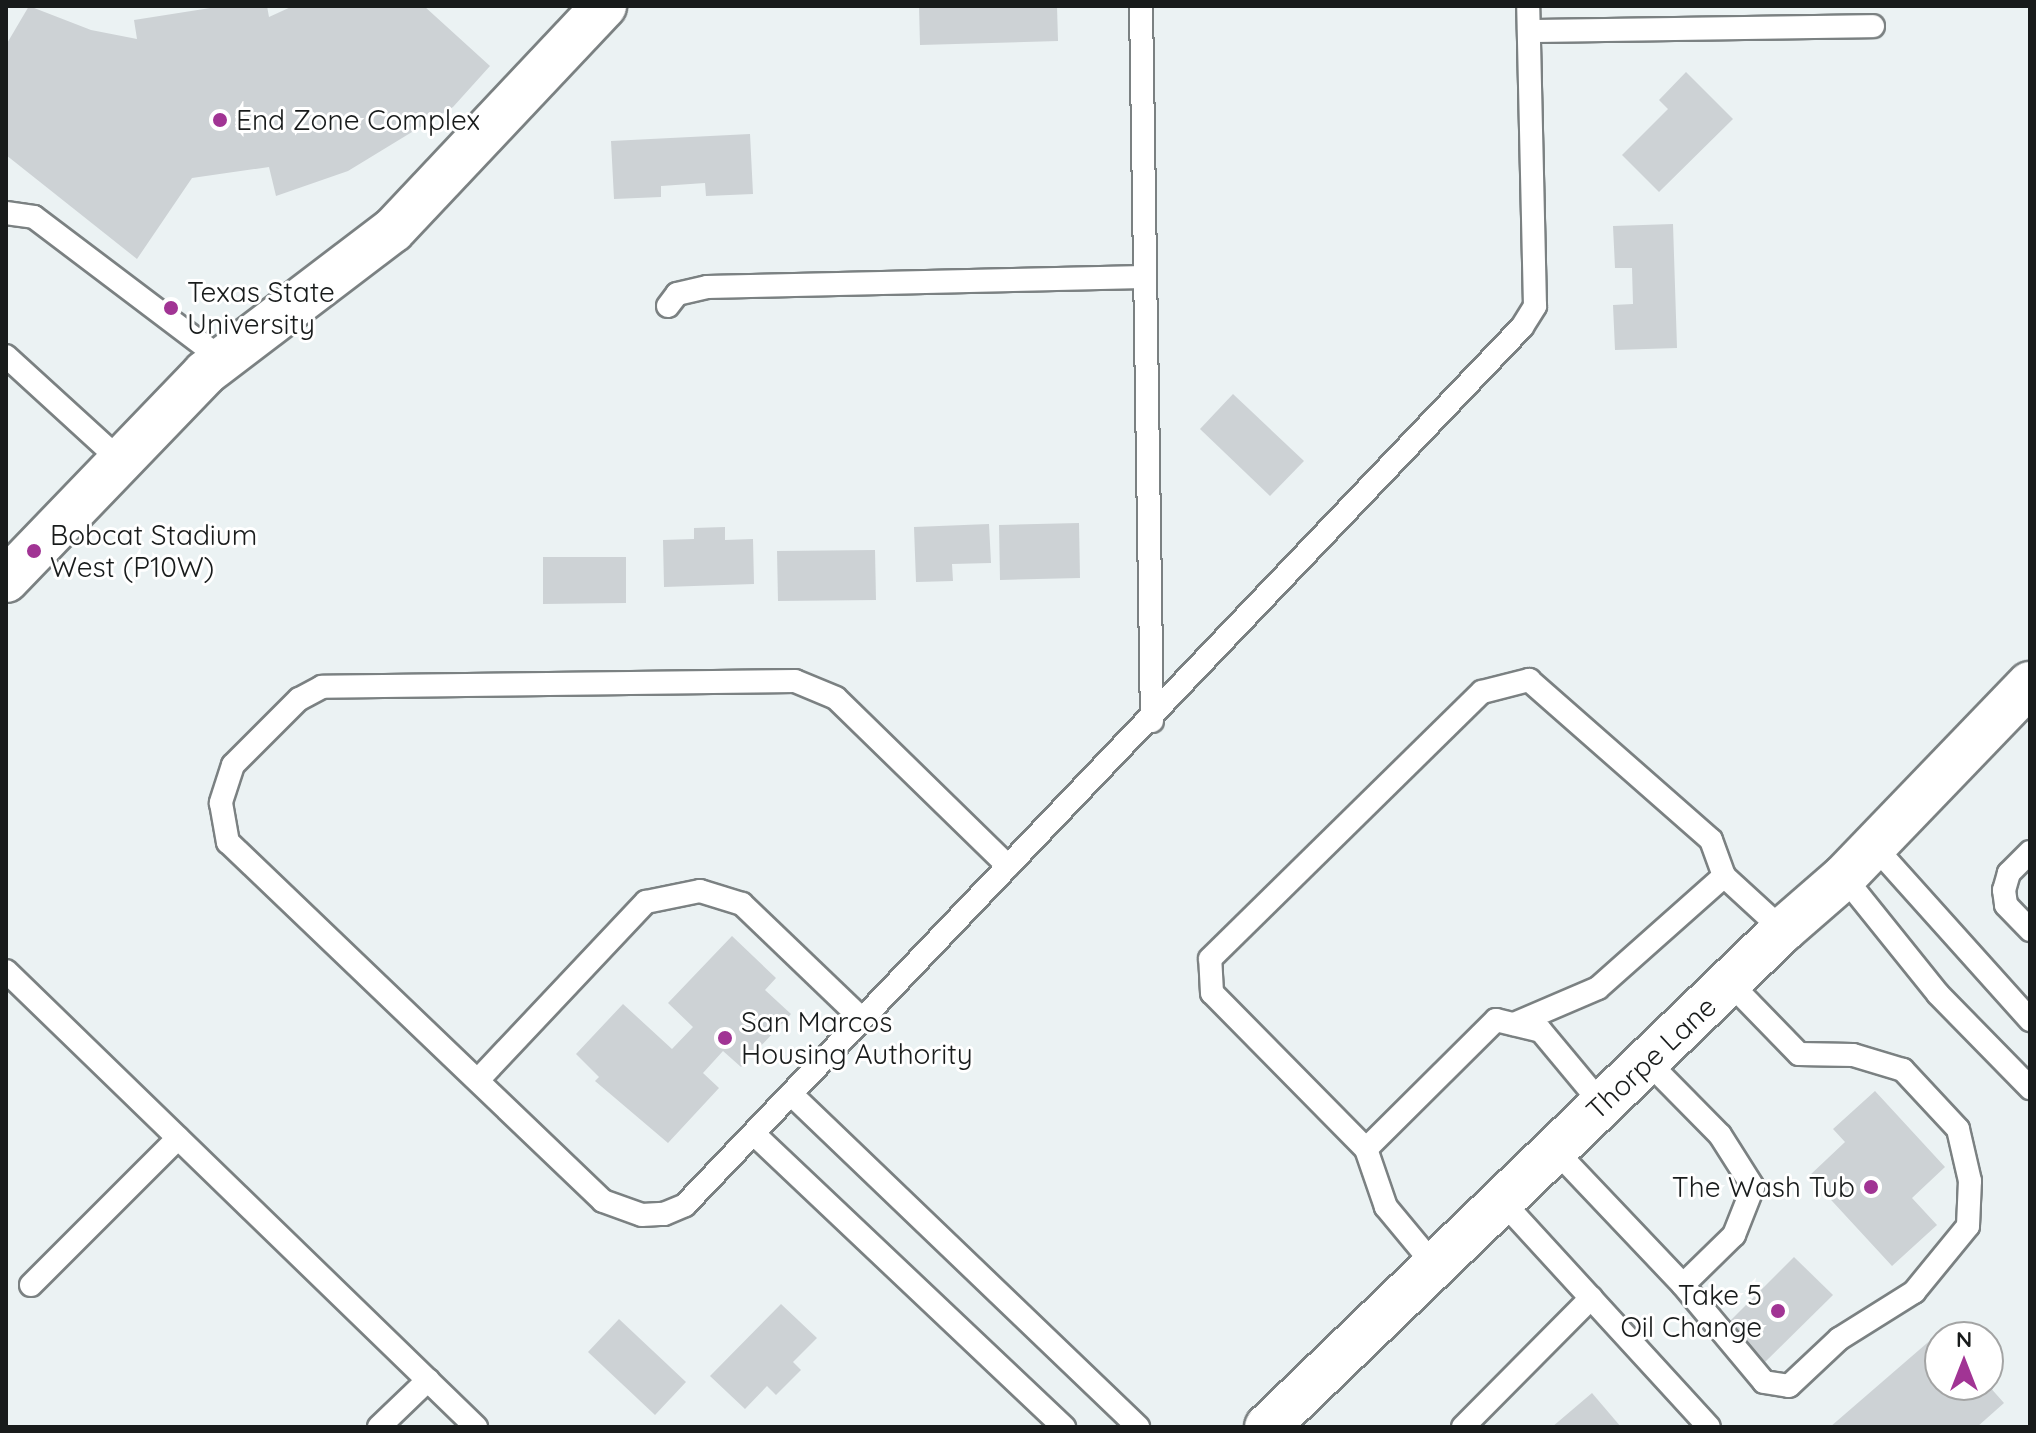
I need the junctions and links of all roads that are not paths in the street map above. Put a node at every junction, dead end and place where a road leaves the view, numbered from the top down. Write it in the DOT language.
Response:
graph roads {
  1 [pos="604,6"];
  2 [pos="1141,6"];
  3 [pos="1528,6"];
  4 [pos="1873,26"];
  5 [pos="1529,31"];
  6 [pos="6,213"];
  7 [pos="1144,277"];
  8 [pos="668,306"];
  9 [pos="6,356"];
  10 [pos="222,359"];
  11 [pos="120,460"];
  12 [pos="6,580"];
  13 [pos="2030,684"];
  14 [pos="1152,721"];
  15 [pos="1874,846"];
  16 [pos="2030,852"];
  17 [pos="1008,866"];
  18 [pos="1724,876"];
  19 [pos="1844,877"];
  20 [pos="1783,930"];
  21 [pos="2030,930"];
  22 [pos="6,971"];
  23 [pos="1731,984"];
  24 [pos="862,1019"];
  25 [pos="2030,1020"];
  26 [pos="1514,1024"];
  27 [pos="1646,1060"];
  28 [pos="478,1080"];
  29 [pos="2030,1088"];
  30 [pos="791,1094"];
  31 [pos="1601,1103"];
  32 [pos="754,1134"];
  33 [pos="178,1138"];
  34 [pos="1366,1149"];
  35 [pos="1555,1150"];
  36 [pos="1502,1201"];
  37 [pos="1435,1266"];
  38 [pos="31,1285"];
  39 [pos="1683,1285"];
  40 [pos="1591,1298"];
  41 [pos="428,1380"];
  42 [pos="379,1427"];
  43 [pos="476,1427"];
  44 [pos="1064,1427"];
  45 [pos="1138,1427"];
  46 [pos="1267,1427"];
  47 [pos="1463,1427"];
  48 [pos="1709,1427"];
  1 -- 10 [label="street"];
  2 -- 7 [label="lane"];
  3 -- 5 [label="lane"];
  4 -- 5 [label="lane"];
  5 -- 14 [label="lane"];
  6 -- 10 [label="lane"];
  7 -- 8 [label="lane"];
  7 -- 14 [label="lane"];
  9 -- 11 [label="lane"];
  10 -- 11 [label="street"];
  11 -- 12 [label="street"];
  13 -- 15 [label="street, Thorpe Lane"];
  14 -- 17 [label="lane"];
  15 -- 19 [label="street, Thorpe Lane"];
  15 -- 25 [label="lane"];
  16 -- 21 [label="lane"];
  17 -- 24 [label="lane"];
  17 -- 28 [label="lane"];
  18 -- 20 [label="lane"];
  18 -- 26 [label="lane"];
  18 -- 34 [label="lane"];
  19 -- 20 [label="street, Thorpe Lane"];
  19 -- 29 [label="lane"];
  20 -- 23 [label="street, Thorpe Lane"];
  22 -- 33 [label="lane"];
  23 -- 27 [label="street, Thorpe Lane"];
  23 -- 39 [label="lane"];
  24 -- 28 [label="lane"];
  24 -- 30 [label="lane"];
  26 -- 31 [label="lane"];
  26 -- 34 [label="lane"];
  27 -- 31 [label="street, Thorpe Lane"];
  27 -- 39 [label="lane"];
  28 -- 32 [label="lane"];
  30 -- 32 [label="lane"];
  30 -- 45 [label="lane"];
  31 -- 35 [label="street, Thorpe Lane"];
  32 -- 44 [label="lane"];
  33 -- 38 [label="lane"];
  33 -- 41 [label="lane"];
  34 -- 37 [label="lane"];
  35 -- 36 [label="street, Thorpe Lane"];
  35 -- 39 [label="lane"];
  36 -- 37 [label="street, Thorpe Lane"];
  36 -- 40 [label="lane"];
  37 -- 46 [label="street, Thorpe Lane"];
  40 -- 47 [label="lane"];
  40 -- 48 [label="lane"];
  41 -- 42 [label="lane"];
  41 -- 43 [label="lane"];
}
